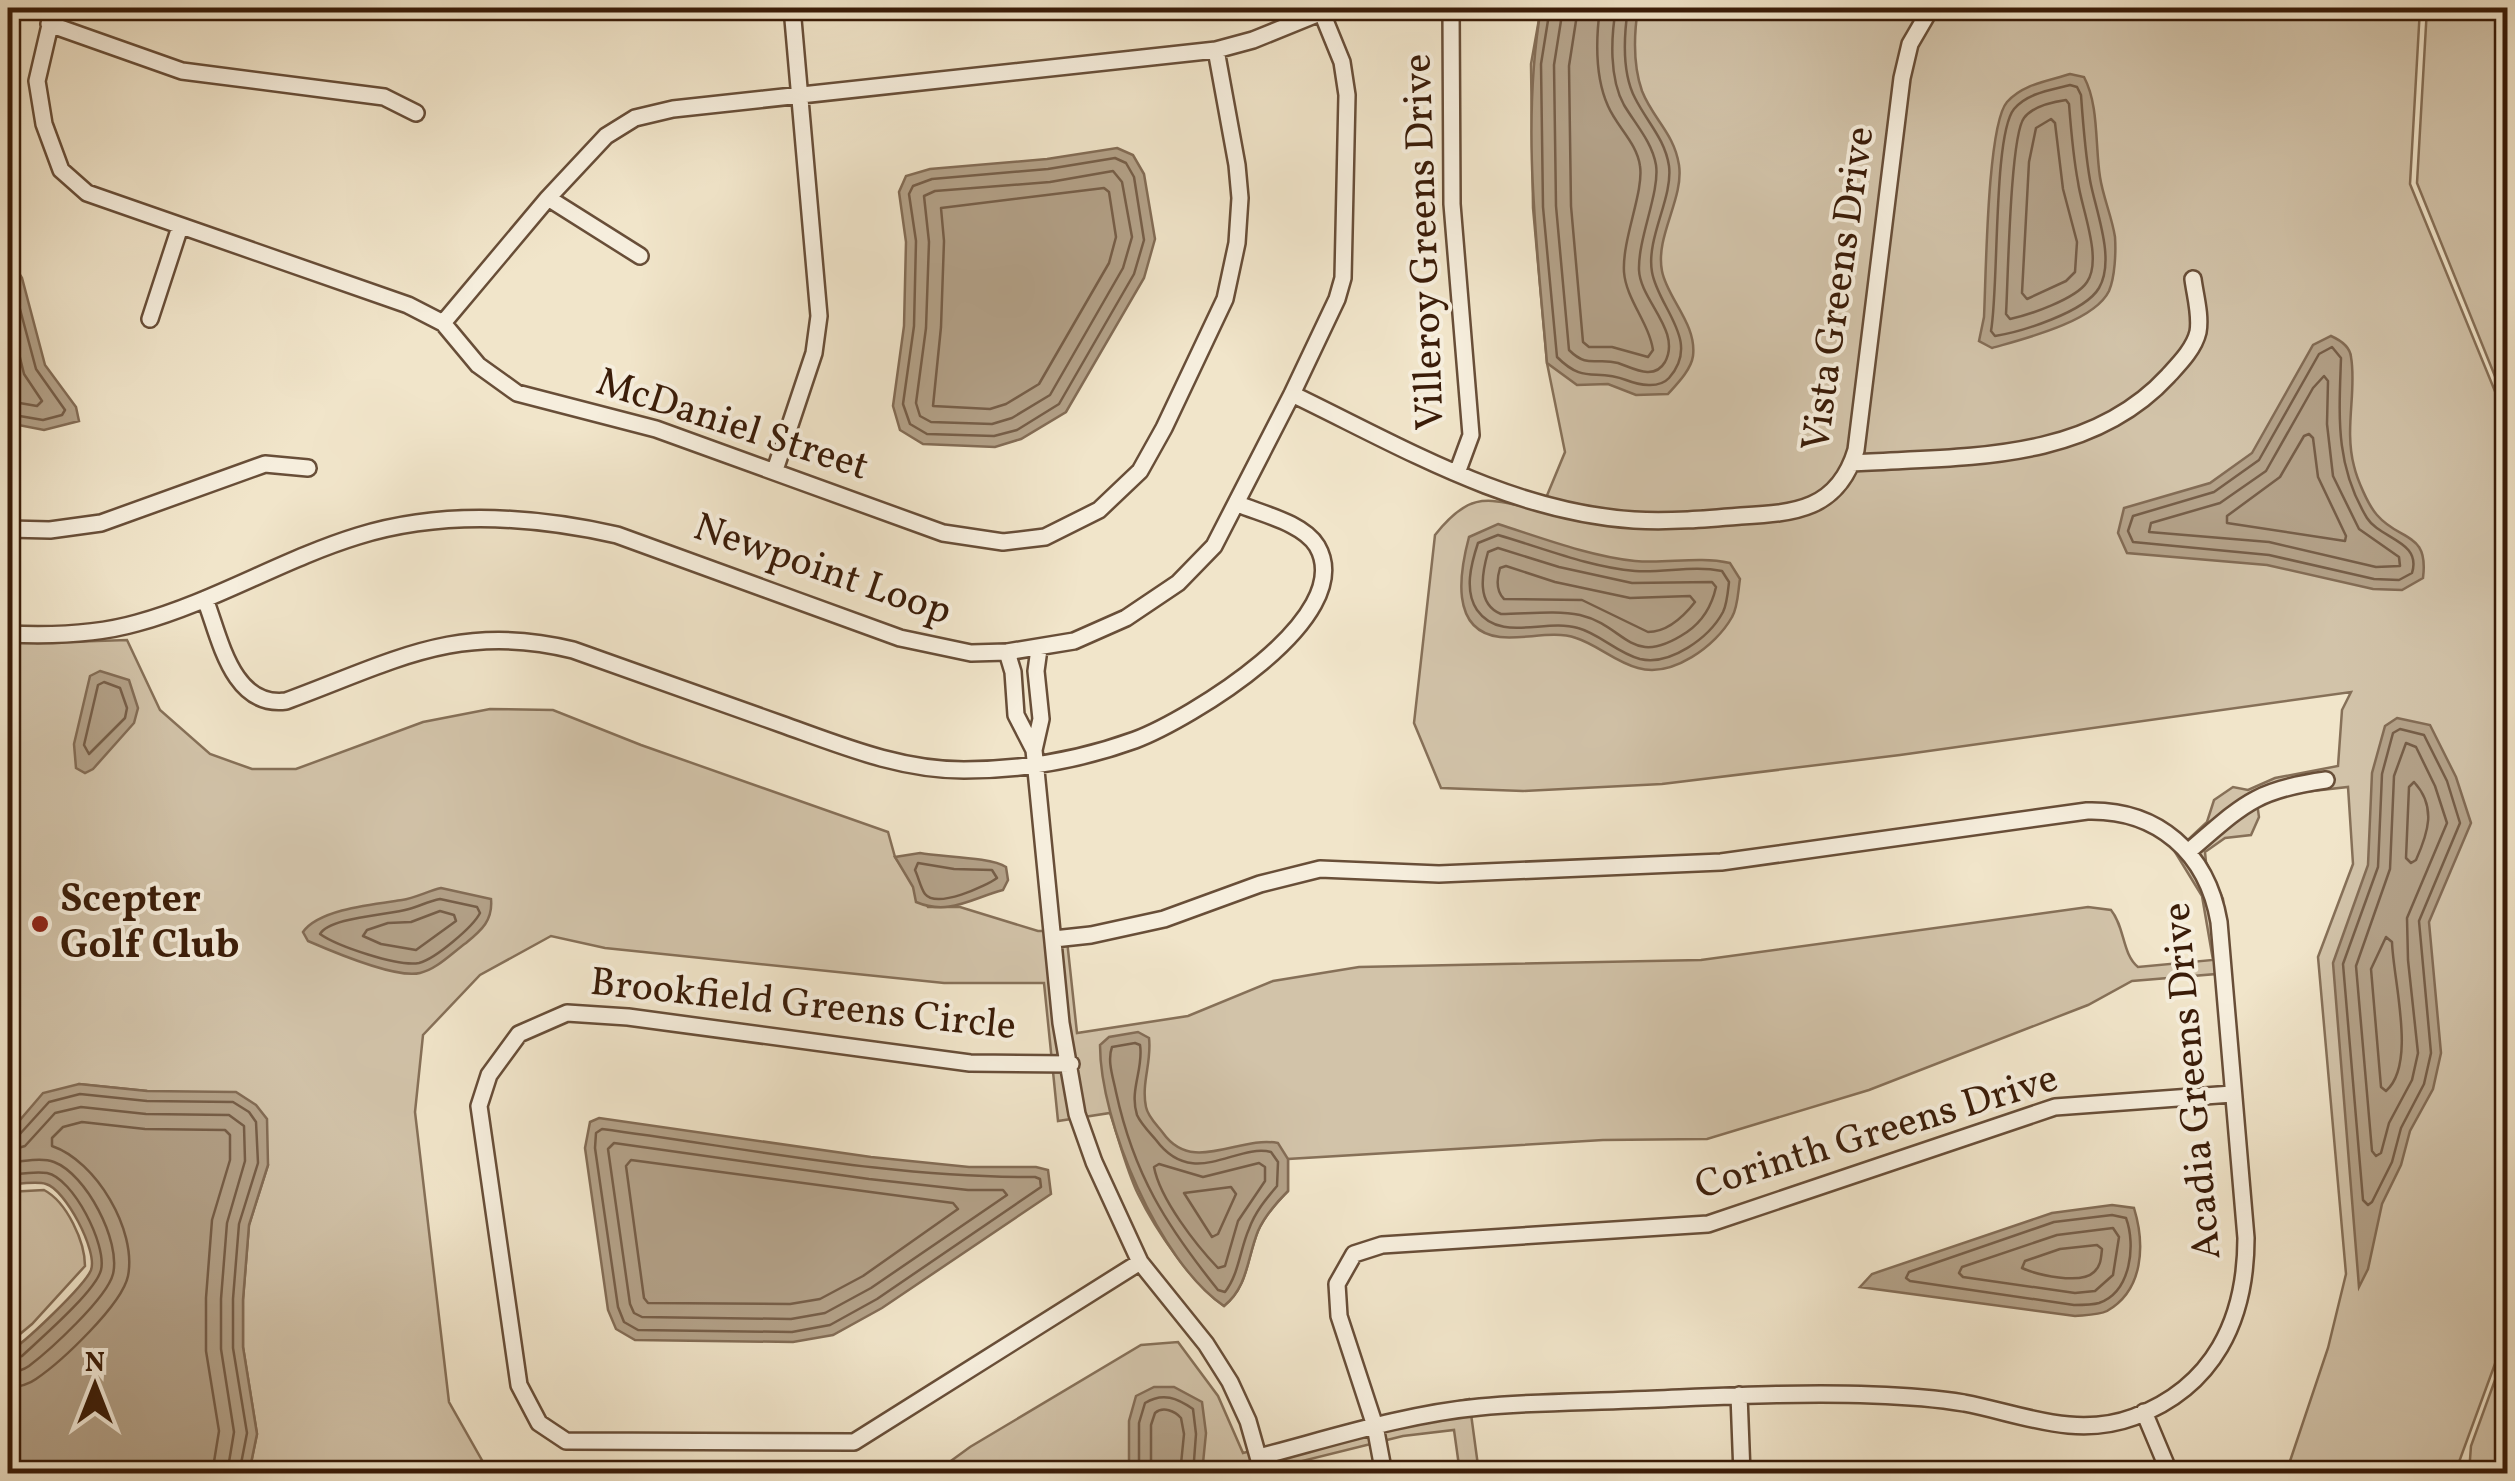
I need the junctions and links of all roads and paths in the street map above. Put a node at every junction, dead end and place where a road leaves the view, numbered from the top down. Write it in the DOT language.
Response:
graph roads {
  1 [pos="54,8"];
  2 [pos="792,8"];
  3 [pos="1451,8"];
  4 [pos="1931,8"];
  5 [pos="1321,10"];
  6 [pos="49,24"];
  7 [pos="1216,50"];
  8 [pos="799,96"];
  9 [pos="416,112"];
  10 [pos="548,198"];
  11 [pos="180,227"];
  12 [pos="640,256"];
  13 [pos="2192,279"];
  14 [pos="150,319"];
  15 [pos="443,323"];
  16 [pos="1292,394"];
  17 [pos="1852,464"];
  18 [pos="308,468"];
  19 [pos="776,470"];
  20 [pos="1457,473"];
  21 [pos="1238,504"];
  22 [pos="8,529"];
  23 [pos="204,599"];
  24 [pos="8,634"];
  25 [pos="1039,648"];
  26 [pos="1007,652"];
  27 [pos="1034,758"];
  28 [pos="2326,780"];
  29 [pos="2189,851"];
  30 [pos="1054,939"];
  31 [pos="1070,1064"];
  32 [pos="2232,1094"];
  33 [pos="1140,1262"];
  34 [pos="1739,1395"];
  35 [pos="2144,1412"];
  36 [pos="1374,1426"];
  37 [pos="1261,1465"];
  38 [pos="1384,1474"];
  39 [pos="1742,1474"];
  40 [pos="2170,1474"];
  1 -- 6 [label="street, McDaniel Street"];
  2 -- 8 [label="street"];
  3 -- 20 [label="street, Villeroy Greens Drive"];
  4 -- 17 [label="street, Vista Greens Drive"];
  5 -- 7 [label="street"];
  5 -- 16 [label="street, Newpoint Loop"];
  6 -- 9 [label="street"];
  6 -- 11 [label="street, McDaniel Street"];
  7 -- 8 [label="street"];
  7 -- 19 [label="street, McDaniel Street"];
  8 -- 10 [label="street"];
  8 -- 19 [label="street"];
  10 -- 12 [label="street"];
  10 -- 15 [label="street"];
  11 -- 14 [label="street"];
  11 -- 15 [label="street, McDaniel Street"];
  13 -- 17 [label="street"];
  15 -- 19 [label="street, McDaniel Street"];
  16 -- 20 [label="street, Vista Greens Drive"];
  16 -- 21 [label="street, Newpoint Loop"];
  17 -- 20 [label="street, Vista Greens Drive"];
  18 -- 22 [label="street"];
  21 -- 25 [label="street, Newpoint Loop"];
  21 -- 27 [label="street"];
  23 -- 24 [label="street, Newpoint Loop"];
  23 -- 26 [label="street, Newpoint Loop"];
  23 -- 27 [label="street"];
  25 -- 26 [label="street, Newpoint Loop"];
  25 -- 27 [label="street"];
  26 -- 27 [label="street"];
  27 -- 30 [label="street"];
  28 -- 29 [label="street"];
  29 -- 30 [label="street, Acadia Greens Drive"];
  29 -- 32 [label="street, Acadia Greens Drive"];
  30 -- 31 [label="street"];
  31 -- 33 [label="street"];
  31 -- 33 [label="street, Brookfield Greens Circle"];
  32 -- 35 [label="street, Acadia Greens Drive"];
  32 -- 36 [label="street, Corinth Greens Drive"];
  33 -- 37 [label="street"];
  34 -- 35 [label="street, Acadia Greens Drive"];
  34 -- 36 [label="street, Acadia Greens Drive"];
  34 -- 39 [label="street"];
  35 -- 40 [label="street"];
  36 -- 37 [label="street, Acadia Greens Drive"];
  36 -- 38 [label="street, Corinth Greens Drive"];
}
